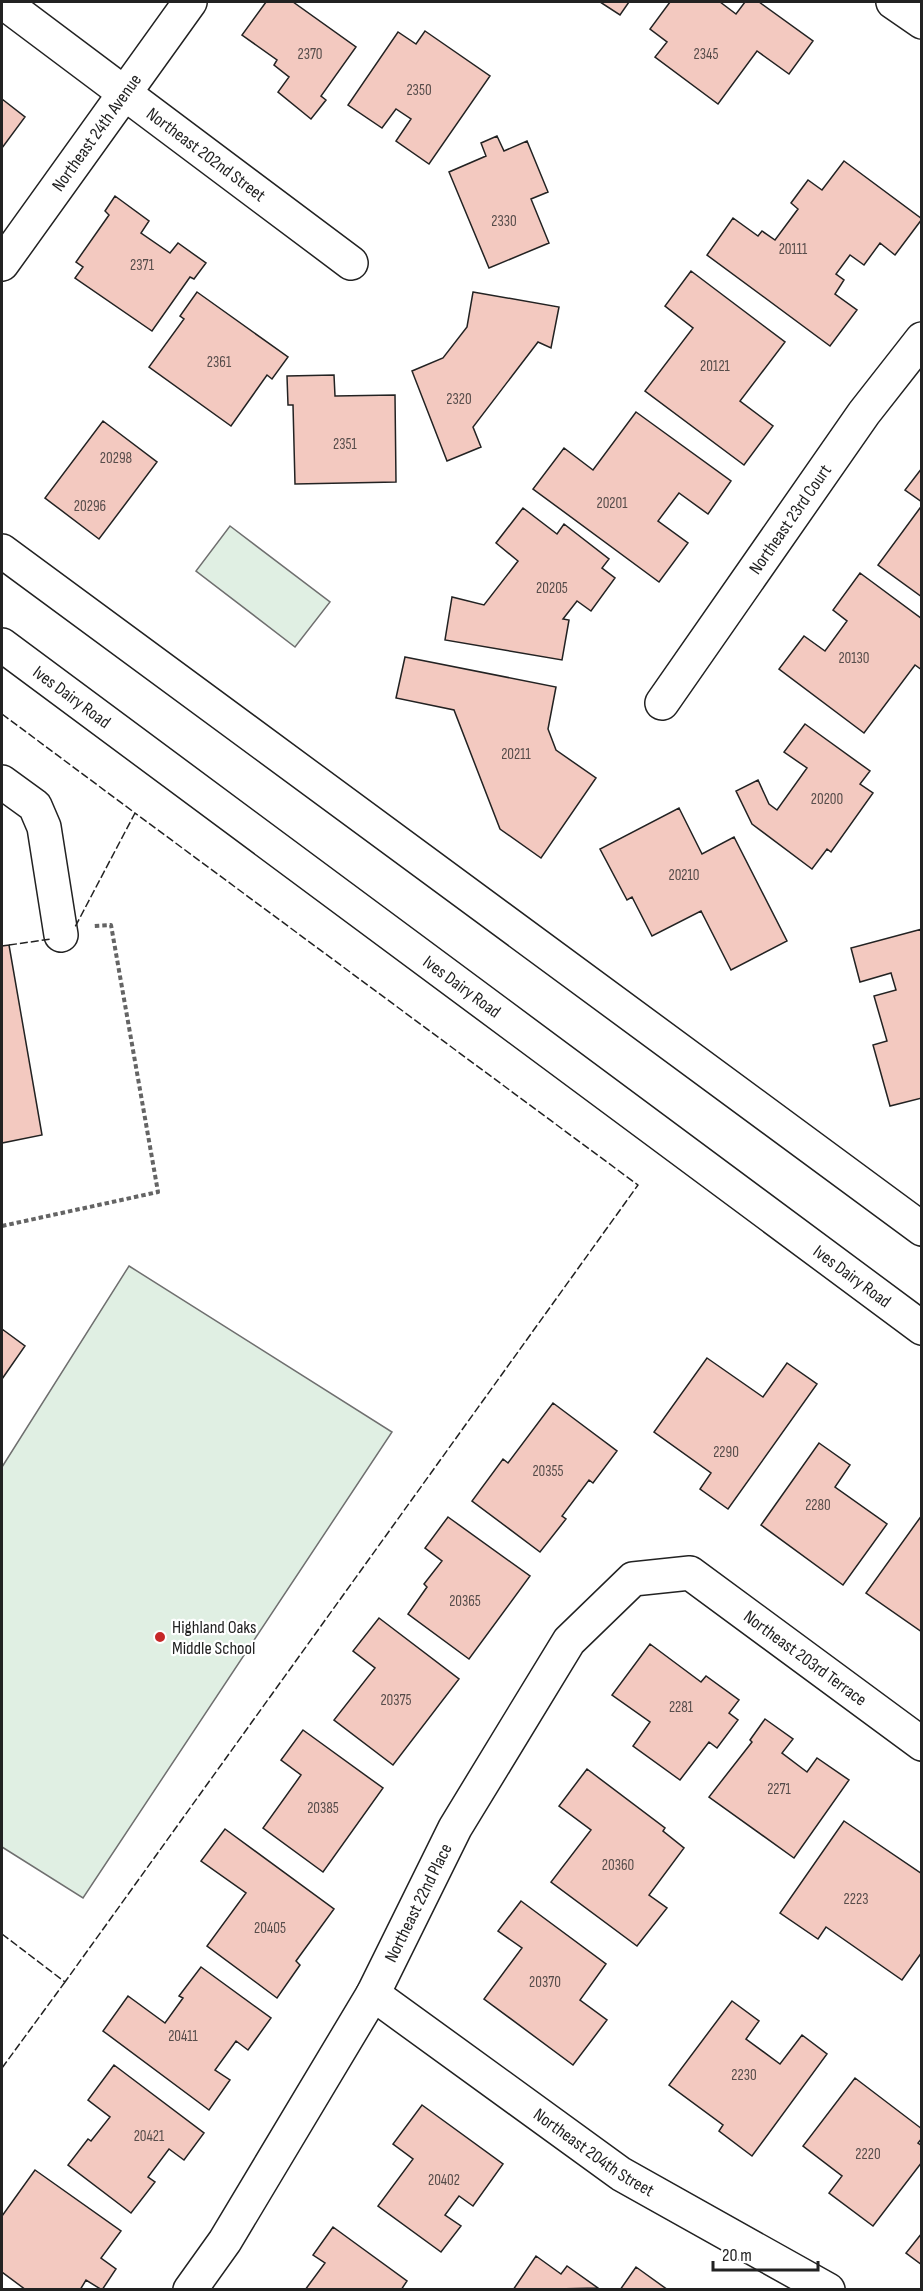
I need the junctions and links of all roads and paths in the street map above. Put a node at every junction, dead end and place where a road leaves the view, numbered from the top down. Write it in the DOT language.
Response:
graph roads {
  1 [pos="3,2"];
  2 [pos="190,2"];
  3 [pos="893,2"];
  4 [pos="921,22"];
  5 [pos="124,93"];
  6 [pos="351,263"];
  7 [pos="2,264"];
  8 [pos="921,339"];
  9 [pos="2,551"];
  10 [pos="2,645"];
  11 [pos="662,703"];
  12 [pos="2,782"];
  13 [pos="60,932"];
  14 [pos="2,1226"];
  15 [pos="921,1229"];
  16 [pos="921,1328"];
  17 [pos="690,1573"];
  18 [pos="921,1744"];
  19 [pos="373,1994"];
  20 [pos="190,2289"];
  21 [pos="828,2289"];
  1 -- 5 [label="street, Northeast 202nd Street"];
  2 -- 5 [label="street, Northeast 24th Avenue"];
  3 -- 4 [label="street"];
  5 -- 6 [label="street, Northeast 202nd Street"];
  5 -- 7 [label="street, Northeast 24th Avenue"];
  8 -- 11 [label="street, Northeast 23rd Court"];
  9 -- 15 [label="street"];
  10 -- 16 [label="street, Ives Dairy Road"];
  12 -- 13 [label="street"];
  13 -- 14 [label="path"];
  17 -- 18 [label="street, Northeast 203rd Terrace"];
  17 -- 19 [label="street, Northeast 22nd Place"];
  19 -- 20 [label="street, Northeast 22nd Place"];
  19 -- 21 [label="street, Northeast 204th Street"];
}
